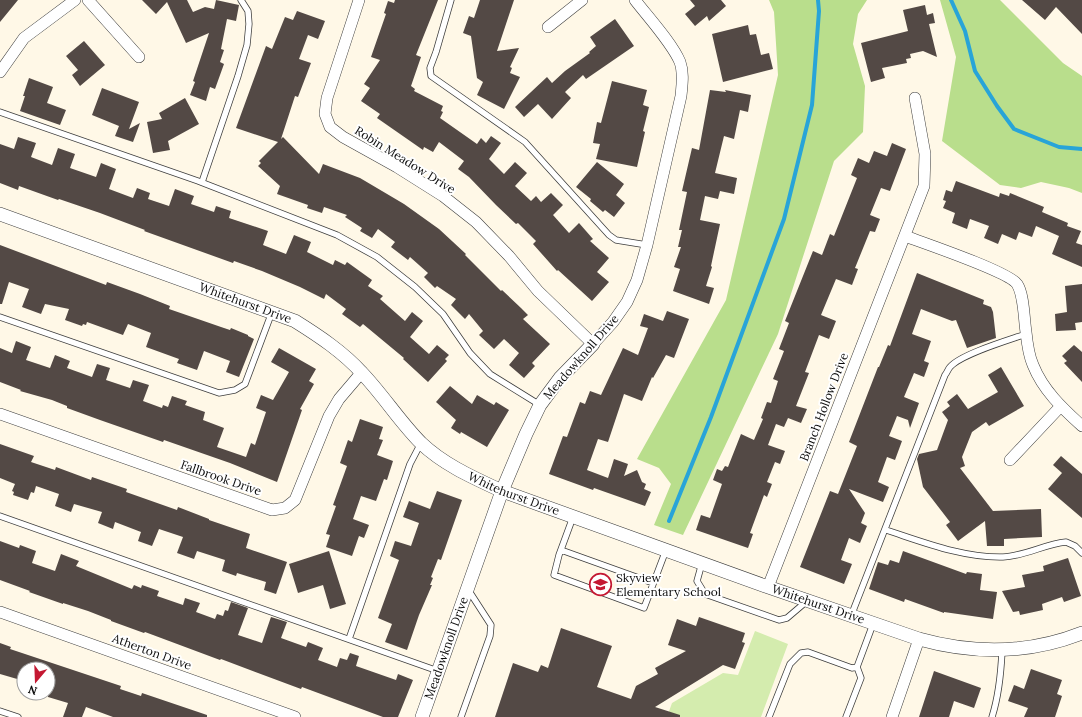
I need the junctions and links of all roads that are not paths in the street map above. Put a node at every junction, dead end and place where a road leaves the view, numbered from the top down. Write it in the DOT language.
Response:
graph roads {
  1 [pos="75,0"];
  2 [pos="88,0"];
  3 [pos="241,0"];
  4 [pos="359,0"];
  5 [pos="451,0"];
  6 [pos="582,0"];
  7 [pos="635,0"];
  8 [pos="548,27"];
  9 [pos="139,57"];
  10 [pos="0,72"];
  11 [pos="914,98"];
  12 [pos="0,112"];
  13 [pos="202,182"];
  14 [pos="0,214"];
  15 [pos="905,236"];
  16 [pos="647,245"];
  17 [pos="272,312"];
  18 [pos="0,316"];
  19 [pos="1026,334"];
  20 [pos="593,344"];
  21 [pos="362,372"];
  22 [pos="540,405"];
  23 [pos="1060,407"];
  24 [pos="0,414"];
  25 [pos="1082,426"];
  26 [pos="421,442"];
  27 [pos="1010,460"];
  28 [pos="502,491"];
  29 [pos="0,516"];
  30 [pos="573,516"];
  31 [pos="886,530"];
  32 [pos="561,550"];
  33 [pos="666,550"];
  34 [pos="1082,553"];
  35 [pos="702,563"];
  36 [pos="653,583"];
  37 [pos="768,587"];
  38 [pos="467,589"];
  39 [pos="807,600"];
  40 [pos="0,612"];
  41 [pos="852,616"];
  42 [pos="873,623"];
  43 [pos="1081,635"];
  44 [pos="348,639"];
  45 [pos="919,639"];
  46 [pos="1002,650"];
  47 [pos="858,667"];
  48 [pos="438,671"];
  49 [pos="0,711"];
  50 [pos="18,717"];
  51 [pos="295,717"];
  52 [pos="422,717"];
  53 [pos="461,717"];
  54 [pos="769,717"];
  55 [pos="846,717"];
  56 [pos="892,717"];
  57 [pos="992,717"];
  1 -- 10 [label="street"];
  2 -- 9 [label="street"];
  3 -- 13 [label="lane"];
  4 -- 20 [label="street, Robin Meadow Drive"];
  5 -- 16 [label="lane"];
  6 -- 8 [label="street"];
  7 -- 16 [label="street, Meadowknoll Drive"];
  11 -- 15 [label="street, Branch Hollow Drive"];
  12 -- 13 [label="lane"];
  13 -- 22 [label="lane"];
  14 -- 17 [label="street, Whitehurst Drive"];
  15 -- 19 [label="street"];
  15 -- 37 [label="street, Branch Hollow Drive"];
  16 -- 20 [label="street, Meadowknoll Drive"];
  17 -- 18 [label="lane"];
  17 -- 21 [label="street, Whitehurst Drive"];
  19 -- 23 [label="street"];
  19 -- 31 [label="lane"];
  20 -- 22 [label="street, Meadowknoll Drive"];
  21 -- 24 [label="street, Fallbrook Drive"];
  21 -- 26 [label="street, Whitehurst Drive"];
  22 -- 28 [label="street, Meadowknoll Drive"];
  23 -- 25 [label="street"];
  23 -- 27 [label="street"];
  26 -- 28 [label="street, Whitehurst Drive"];
  26 -- 44 [label="lane"];
  28 -- 30 [label="street, Whitehurst Drive"];
  28 -- 38 [label="street, Meadowknoll Drive"];
  29 -- 44 [label="lane"];
  30 -- 32 [label="lane"];
  30 -- 33 [label="street, Whitehurst Drive"];
  31 -- 34 [label="lane"];
  31 -- 41 [label="lane"];
  32 -- 36 [label="lane"];
  32 -- 36 [label="lane"];
  33 -- 35 [label="street, Whitehurst Drive"];
  33 -- 36 [label="lane"];
  35 -- 37 [label="street, Whitehurst Drive"];
  35 -- 39 [label="lane"];
  37 -- 39 [label="street, Whitehurst Drive"];
  38 -- 48 [label="street, Meadowknoll Drive"];
  38 -- 53 [label="lane"];
  39 -- 41 [label="street, Whitehurst Drive"];
  40 -- 51 [label="street, Atherton Drive"];
  41 -- 42 [label="street, Whitehurst Drive"];
  42 -- 45 [label="street, Whitehurst Drive"];
  42 -- 47 [label="lane"];
  43 -- 46 [label="street, Whitehurst Drive"];
  44 -- 48 [label="lane"];
  45 -- 46 [label="street, Whitehurst Drive"];
  45 -- 56 [label="street"];
  46 -- 57 [label="lane"];
  47 -- 54 [label="lane"];
  47 -- 55 [label="lane"];
  48 -- 52 [label="street, Meadowknoll Drive"];
  49 -- 50 [label="lane"];
}
